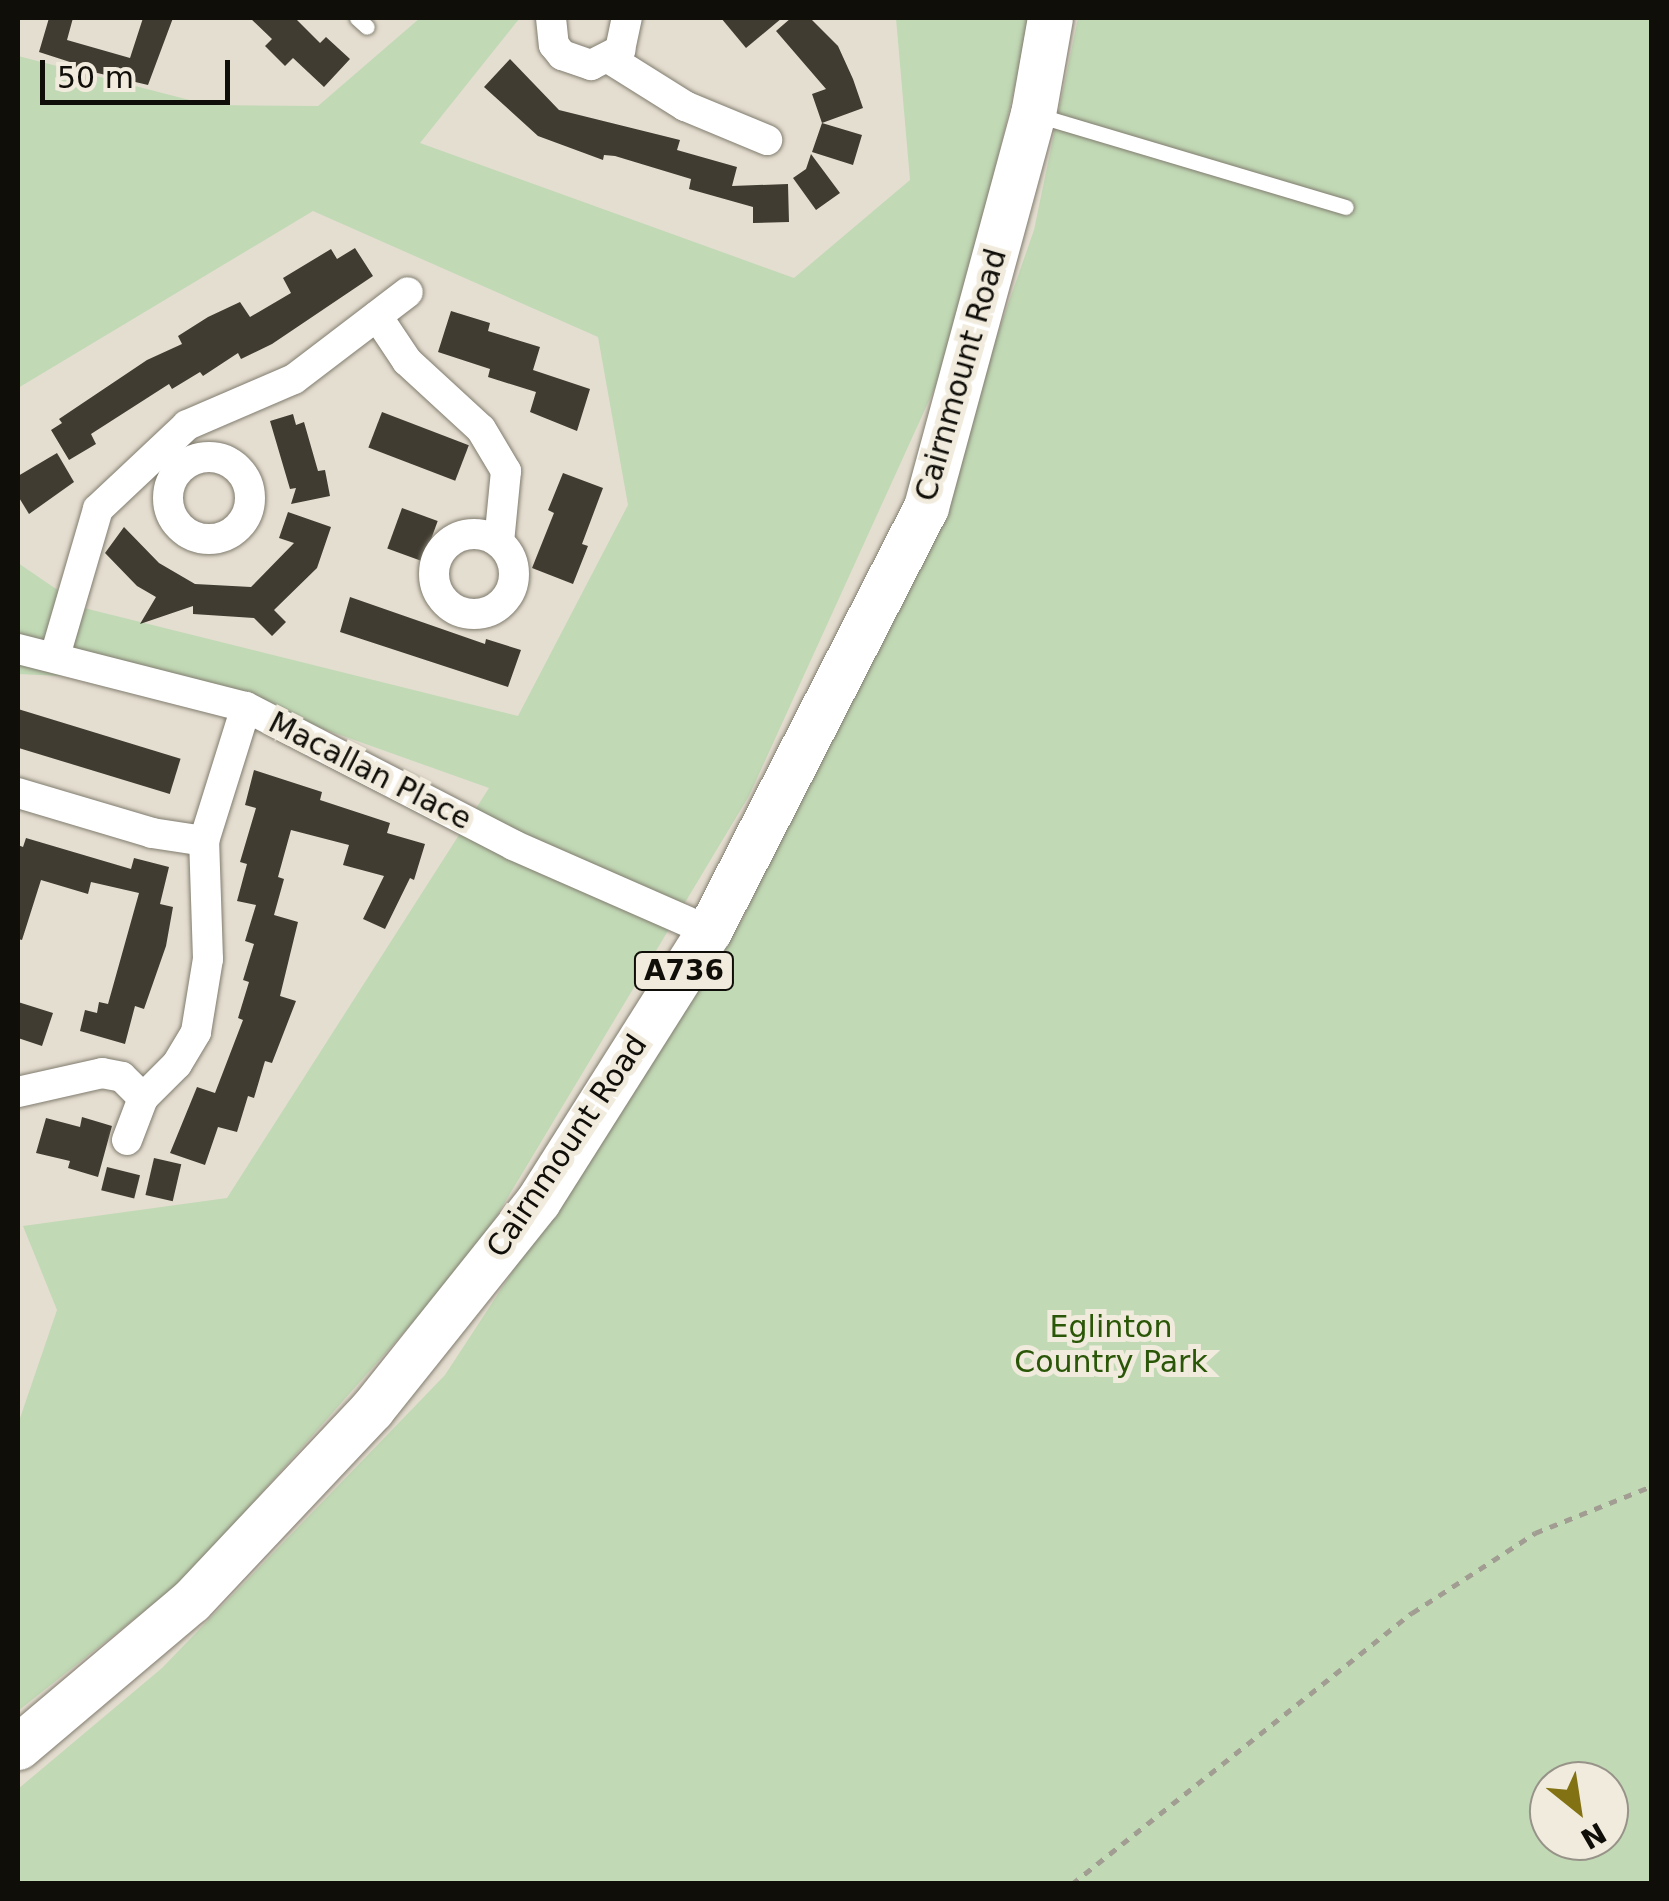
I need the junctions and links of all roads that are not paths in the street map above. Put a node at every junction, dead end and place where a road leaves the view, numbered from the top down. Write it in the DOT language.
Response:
graph roads {
  1 [pos="551,18"];
  2 [pos="626,18"];
  3 [pos="1050,18"];
  4 [pos="610,59"];
  5 [pos="1033,114"];
  6 [pos="767,140"];
  7 [pos="1346,207"];
  8 [pos="408,292"];
  9 [pos="377,316"];
  10 [pos="187,425"];
  11 [pos="199,458"];
  12 [pos="499,542"];
  13 [pos="18,649"];
  14 [pos="54,656"];
  15 [pos="246,707"];
  16 [pos="18,793"];
  17 [pos="204,841"];
  18 [pos="709,931"];
  19 [pos="18,1092"];
  20 [pos="143,1098"];
  21 [pos="127,1140"];
  22 [pos="18,1748"];
  1 -- 4 [label="street"];
  2 -- 4 [label="street"];
  3 -- 5 [label="main road, Cairnmount Road / A736"];
  4 -- 6 [label="street"];
  5 -- 7 [label="lane"];
  5 -- 18 [label="main road, Cairnmount Road / A736"];
  8 -- 9 [label="street"];
  9 -- 10 [label="street"];
  9 -- 12 [label="street"];
  10 -- 11 [label="street"];
  10 -- 14 [label="street"];
  13 -- 14 [label="street, Macallan Place"];
  14 -- 15 [label="street, Macallan Place"];
  15 -- 17 [label="street"];
  15 -- 18 [label="street, Macallan Place"];
  16 -- 17 [label="street"];
  17 -- 20 [label="street"];
  18 -- 22 [label="main road, Cairnmount Road / A736"];
  19 -- 20 [label="street"];
  20 -- 21 [label="street"];
}
